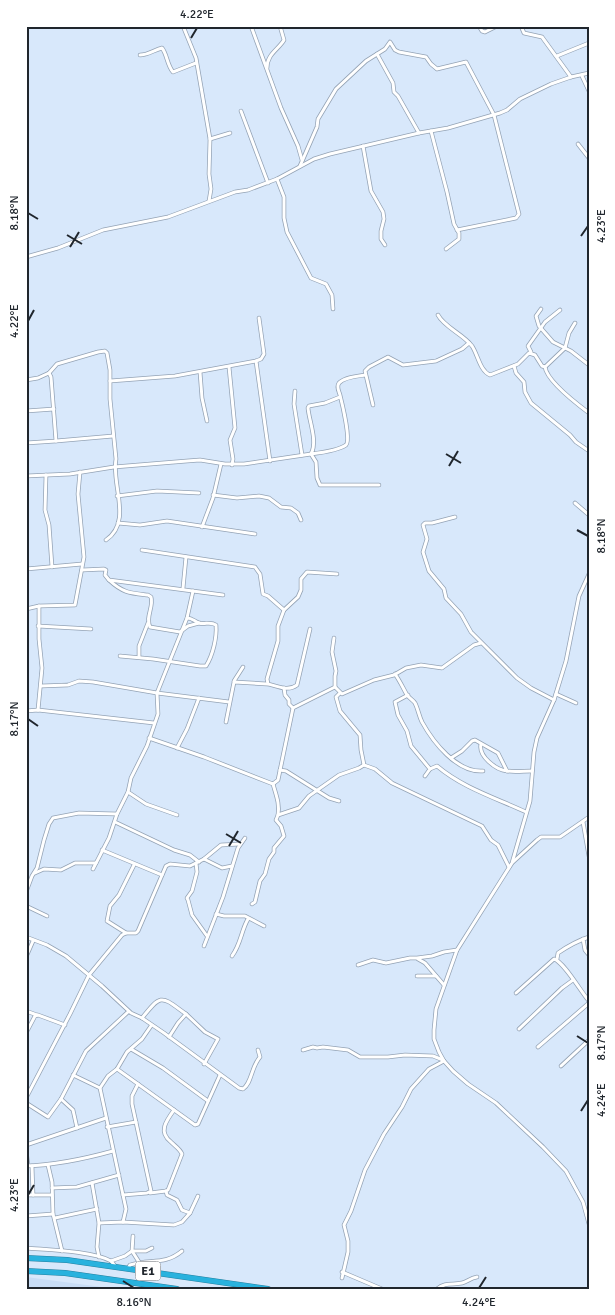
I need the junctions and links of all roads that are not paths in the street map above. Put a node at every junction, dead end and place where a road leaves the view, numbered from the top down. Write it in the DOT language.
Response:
graph roads {
  1 [pos="183,26"];
  2 [pos="251,26"];
  3 [pos="280,26"];
  4 [pos="479,26"];
  5 [pos="497,26"];
  6 [pos="521,26"];
  7 [pos="589,43"];
  8 [pos="378,54"];
  9 [pos="140,55"];
  10 [pos="557,56"];
  11 [pos="196,63"];
  12 [pos="267,68"];
  13 [pos="589,73"];
  14 [pos="582,76"];
  15 [pos="571,77"];
  16 [pos="589,91"];
  17 [pos="241,111"];
  18 [pos="494,115"];
  19 [pos="430,131"];
  20 [pos="230,133"];
  21 [pos="419,133"];
  22 [pos="210,139"];
  23 [pos="578,144"];
  24 [pos="363,146"];
  25 [pos="589,158"];
  26 [pos="302,161"];
  27 [pos="300,166"];
  28 [pos="277,179"];
  29 [pos="268,183"];
  30 [pos="212,189"];
  31 [pos="219,198"];
  32 [pos="209,201"];
  33 [pos="457,230"];
  34 [pos="385,245"];
  35 [pos="446,248"];
  36 [pos="26,257"];
  37 [pos="333,309"];
  38 [pos="541,309"];
  39 [pos="560,310"];
  40 [pos="438,314"];
  41 [pos="258,318"];
  42 [pos="575,323"];
  43 [pos="541,328"];
  44 [pos="469,343"];
  45 [pos="565,348"];
  46 [pos="532,353"];
  47 [pos="256,361"];
  48 [pos="589,364"];
  49 [pos="514,366"];
  50 [pos="546,366"];
  51 [pos="229,367"];
  52 [pos="200,372"];
  53 [pos="49,373"];
  54 [pos="365,375"];
  55 [pos="26,380"];
  56 [pos="110,382"];
  57 [pos="295,391"];
  58 [pos="340,397"];
  59 [pos="373,405"];
  60 [pos="54,409"];
  61 [pos="26,411"];
  62 [pos="589,413"];
  63 [pos="207,421"];
  64 [pos="113,436"];
  65 [pos="56,441"];
  66 [pos="26,443"];
  67 [pos="589,451"];
  68 [pos="311,454"];
  69 [pos="302,455"];
  70 [pos="270,461"];
  71 [pos="220,464"];
  72 [pos="232,464"];
  73 [pos="114,467"];
  74 [pos="80,472"];
  75 [pos="46,475"];
  76 [pos="26,476"];
  77 [pos="379,484"];
  78 [pos="199,492"];
  79 [pos="213,495"];
  80 [pos="117,496"];
  81 [pos="575,503"];
  82 [pos="589,515"];
  83 [pos="454,517"];
  84 [pos="301,520"];
  85 [pos="118,523"];
  86 [pos="202,526"];
  87 [pos="255,534"];
  88 [pos="106,540"];
  89 [pos="142,550"];
  90 [pos="186,557"];
  91 [pos="82,564"];
  92 [pos="52,567"];
  93 [pos="26,568"];
  94 [pos="82,570"];
  95 [pos="337,574"];
  96 [pos="589,574"];
  97 [pos="109,580"];
  98 [pos="182,589"];
  99 [pos="194,591"];
  100 [pos="223,595"];
  101 [pos="39,606"];
  102 [pos="26,609"];
  103 [pos="284,610"];
  104 [pos="187,618"];
  105 [pos="148,622"];
  106 [pos="199,623"];
  107 [pos="38,626"];
  108 [pos="91,629"];
  109 [pos="310,629"];
  110 [pos="180,632"];
  111 [pos="334,638"];
  112 [pos="482,643"];
  113 [pos="120,656"];
  114 [pos="138,657"];
  115 [pos="170,663"];
  116 [pos="242,667"];
  117 [pos="395,674"];
  118 [pos="234,682"];
  119 [pos="268,684"];
  120 [pos="41,686"];
  121 [pos="335,687"];
  122 [pos="284,688"];
  123 [pos="157,693"];
  124 [pos="340,693"];
  125 [pos="556,694"];
  126 [pos="408,695"];
  127 [pos="199,698"];
  128 [pos="554,700"];
  129 [pos="229,702"];
  130 [pos="576,702"];
  131 [pos="293,708"];
  132 [pos="38,710"];
  133 [pos="26,711"];
  134 [pos="226,722"];
  135 [pos="154,723"];
  136 [pos="149,738"];
  137 [pos="481,744"];
  138 [pos="177,748"];
  139 [pos="451,758"];
  140 [pos="364,765"];
  141 [pos="430,769"];
  142 [pos="280,770"];
  143 [pos="482,771"];
  144 [pos="507,771"];
  145 [pos="532,771"];
  146 [pos="425,776"];
  147 [pos="273,784"];
  148 [pos="317,790"];
  149 [pos="128,792"];
  150 [pos="339,801"];
  151 [pos="526,812"];
  152 [pos="117,814"];
  153 [pos="176,815"];
  154 [pos="278,815"];
  155 [pos="589,817"];
  156 [pos="583,821"];
  157 [pos="115,822"];
  158 [pos="245,838"];
  159 [pos="240,844"];
  160 [pos="589,848"];
  161 [pos="102,850"];
  162 [pos="589,856"];
  163 [pos="204,859"];
  164 [pos="198,862"];
  165 [pos="96,863"];
  166 [pos="512,863"];
  167 [pos="134,865"];
  168 [pos="232,866"];
  169 [pos="510,867"];
  170 [pos="93,869"];
  171 [pos="162,875"];
  172 [pos="32,876"];
  173 [pos="26,892"];
  174 [pos="252,904"];
  175 [pos="26,906"];
  176 [pos="216,914"];
  177 [pos="47,916"];
  178 [pos="248,918"];
  179 [pos="264,926"];
  180 [pos="126,932"];
  181 [pos="26,936"];
  182 [pos="207,936"];
  183 [pos="589,937"];
  184 [pos="582,939"];
  185 [pos="33,940"];
  186 [pos="204,946"];
  187 [pos="456,950"];
  188 [pos="589,955"];
  189 [pos="232,956"];
  190 [pos="26,957"];
  191 [pos="417,958"];
  192 [pos="558,959"];
  193 [pos="358,965"];
  194 [pos="88,975"];
  195 [pos="417,976"];
  196 [pos="436,976"];
  197 [pos="573,980"];
  198 [pos="444,985"];
  199 [pos="516,993"];
  200 [pos="589,1002"];
  201 [pos="26,1010"];
  202 [pos="128,1012"];
  203 [pos="186,1014"];
  204 [pos="38,1016"];
  205 [pos="142,1018"];
  206 [pos="65,1024"];
  207 [pos="151,1026"];
  208 [pos="519,1028"];
  209 [pos="26,1033"];
  210 [pos="169,1037"];
  211 [pos="589,1040"];
  212 [pos="538,1047"];
  213 [pos="132,1049"];
  214 [pos="258,1050"];
  215 [pos="303,1050"];
  216 [pos="444,1061"];
  217 [pos="204,1064"];
  218 [pos="561,1066"];
  219 [pos="117,1069"];
  220 [pos="73,1075"];
  221 [pos="220,1075"];
  222 [pos="138,1084"];
  223 [pos="100,1088"];
  224 [pos="26,1098"];
  225 [pos="60,1099"];
  226 [pos="208,1101"];
  227 [pos="26,1103"];
  228 [pos="174,1110"];
  229 [pos="106,1118"];
  230 [pos="136,1122"];
  231 [pos="108,1127"];
  232 [pos="77,1128"];
  233 [pos="26,1145"];
  234 [pos="26,1150"];
  235 [pos="113,1151"];
  236 [pos="48,1165"];
  237 [pos="29,1166"];
  238 [pos="119,1175"];
  239 [pos="92,1183"];
  240 [pos="52,1188"];
  241 [pos="166,1191"];
  242 [pos="150,1193"];
  243 [pos="26,1195"];
  244 [pos="33,1195"];
  245 [pos="52,1195"];
  246 [pos="123,1195"];
  247 [pos="198,1196"];
  248 [pos="97,1209"];
  249 [pos="190,1213"];
  250 [pos="53,1214"];
  251 [pos="26,1216"];
  252 [pos="55,1218"];
  253 [pos="123,1222"];
  254 [pos="99,1223"];
  255 [pos="589,1224"];
  256 [pos="134,1236"];
  257 [pos="26,1248"];
  258 [pos="152,1248"];
  259 [pos="132,1250"];
  260 [pos="62,1251"];
  261 [pos="146,1251"];
  262 [pos="182,1251"];
  263 [pos="99,1257"];
  264 [pos="26,1258"];
  265 [pos="111,1261"];
  266 [pos="146,1261"];
  267 [pos="139,1262"];
  268 [pos="115,1266"];
  269 [pos="128,1268"];
  270 [pos="26,1271"];
  271 [pos="342,1272"];
  272 [pos="477,1277"];
  273 [pos="342,1278"];
  274 [pos="178,1289"];
  275 [pos="268,1289"];
  276 [pos="382,1289"];
  277 [pos="438,1289"];
  1 -- 11 [label="street"];
  2 -- 12 [label="street"];
  3 -- 12 [label="street"];
  4 -- 5 [label="street"];
  6 -- 10 [label="street"];
  7 -- 10 [label="street"];
  8 -- 18 [label="street"];
  8 -- 21 [label="street"];
  8 -- 26 [label="street"];
  9 -- 11 [label="street"];
  10 -- 15 [label="street"];
  11 -- 22 [label="street"];
  12 -- 26 [label="street"];
  13 -- 14 [label="street"];
  14 -- 15 [label="street"];
  14 -- 16 [label="street"];
  15 -- 18 [label="street"];
  17 -- 29 [label="street"];
  18 -- 19 [label="street"];
  18 -- 33 [label="street"];
  19 -- 21 [label="street"];
  19 -- 33 [label="street"];
  20 -- 22 [label="street"];
  21 -- 24 [label="street"];
  22 -- 30 [label="street"];
  23 -- 25 [label="street"];
  24 -- 27 [label="street"];
  24 -- 34 [label="street"];
  26 -- 27 [label="street"];
  27 -- 28 [label="street"];
  28 -- 29 [label="street"];
  28 -- 37 [label="street"];
  29 -- 31 [label="street"];
  30 -- 31 [label="street"];
  30 -- 32 [label="street"];
  31 -- 32 [label="street"];
  32 -- 36 [label="street"];
  33 -- 35 [label="street"];
  38 -- 43 [label="street"];
  39 -- 43 [label="street"];
  40 -- 44 [label="street"];
  41 -- 47 [label="street"];
  42 -- 45 [label="street"];
  43 -- 45 [label="street"];
  43 -- 46 [label="street"];
  44 -- 49 [label="street"];
  44 -- 54 [label="street"];
  45 -- 48 [label="street"];
  45 -- 50 [label="street"];
  46 -- 49 [label="street"];
  46 -- 50 [label="street"];
  47 -- 51 [label="street"];
  47 -- 70 [label="street"];
  49 -- 67 [label="street"];
  50 -- 62 [label="street"];
  51 -- 52 [label="street"];
  51 -- 72 [label="street"];
  52 -- 56 [label="street"];
  52 -- 63 [label="street"];
  53 -- 55 [label="street"];
  53 -- 56 [label="street"];
  53 -- 60 [label="street"];
  54 -- 58 [label="street"];
  54 -- 59 [label="street"];
  56 -- 64 [label="street"];
  57 -- 69 [label="street"];
  58 -- 68 [label="street"];
  58 -- 68 [label="street"];
  60 -- 61 [label="street"];
  60 -- 65 [label="street"];
  64 -- 65 [label="street"];
  64 -- 73 [label="street"];
  65 -- 66 [label="street"];
  68 -- 69 [label="street"];
  68 -- 77 [label="street"];
  69 -- 70 [label="street"];
  70 -- 72 [label="street"];
  71 -- 72 [label="street"];
  71 -- 73 [label="street"];
  71 -- 79 [label="street"];
  73 -- 74 [label="street"];
  73 -- 80 [label="street"];
  74 -- 75 [label="street"];
  74 -- 91 [label="street"];
  75 -- 76 [label="street"];
  75 -- 92 [label="street"];
  78 -- 80 [label="street"];
  79 -- 84 [label="street"];
  79 -- 86 [label="street"];
  80 -- 85 [label="street"];
  81 -- 82 [label="street"];
  83 -- 112 [label="street"];
  85 -- 86 [label="street"];
  85 -- 88 [label="street"];
  86 -- 87 [label="street"];
  89 -- 90 [label="street"];
  90 -- 98 [label="street"];
  90 -- 103 [label="street"];
  91 -- 92 [label="street"];
  91 -- 94 [label="street"];
  92 -- 93 [label="street"];
  94 -- 97 [label="street"];
  94 -- 101 [label="street"];
  95 -- 103 [label="street"];
  96 -- 125 [label="street"];
  97 -- 98 [label="street"];
  97 -- 105 [label="street"];
  98 -- 99 [label="street"];
  99 -- 100 [label="street"];
  99 -- 104 [label="street"];
  101 -- 102 [label="street"];
  101 -- 107 [label="street"];
  103 -- 119 [label="street"];
  104 -- 106 [label="street"];
  104 -- 110 [label="street"];
  105 -- 110 [label="street"];
  105 -- 114 [label="street"];
  106 -- 110 [label="street"];
  106 -- 115 [label="street"];
  107 -- 108 [label="street"];
  107 -- 120 [label="street"];
  109 -- 122 [label="street"];
  110 -- 115 [label="street"];
  111 -- 121 [label="street"];
  112 -- 117 [label="street"];
  112 -- 128 [label="street"];
  113 -- 114 [label="street"];
  114 -- 115 [label="street"];
  115 -- 123 [label="street"];
  116 -- 118 [label="street"];
  117 -- 124 [label="street"];
  117 -- 126 [label="street"];
  118 -- 119 [label="street"];
  118 -- 129 [label="street"];
  119 -- 122 [label="street"];
  120 -- 123 [label="street"];
  120 -- 132 [label="street"];
  121 -- 124 [label="street"];
  121 -- 131 [label="street"];
  122 -- 131 [label="street"];
  123 -- 127 [label="street"];
  123 -- 135 [label="street"];
  124 -- 140 [label="street"];
  125 -- 128 [label="street"];
  125 -- 130 [label="street"];
  126 -- 139 [label="street"];
  126 -- 141 [label="street"];
  127 -- 129 [label="street"];
  127 -- 138 [label="street"];
  128 -- 145 [label="street"];
  129 -- 134 [label="street"];
  131 -- 142 [label="street"];
  132 -- 133 [label="street"];
  132 -- 135 [label="street"];
  135 -- 136 [label="street"];
  136 -- 138 [label="street"];
  136 -- 149 [label="street"];
  137 -- 139 [label="street"];
  137 -- 144 [label="street"];
  137 -- 144 [label="street"];
  138 -- 147 [label="street"];
  139 -- 143 [label="street"];
  140 -- 148 [label="street"];
  140 -- 169 [label="street"];
  141 -- 146 [label="street"];
  141 -- 151 [label="street"];
  142 -- 147 [label="street"];
  142 -- 148 [label="street"];
  144 -- 145 [label="street"];
  145 -- 151 [label="street"];
  147 -- 154 [label="street"];
  148 -- 150 [label="street"];
  148 -- 154 [label="street"];
  149 -- 152 [label="street"];
  149 -- 153 [label="street"];
  151 -- 166 [label="street"];
  152 -- 157 [label="street"];
  152 -- 172 [label="street"];
  154 -- 174 [label="street"];
  155 -- 156 [label="street"];
  156 -- 160 [label="street"];
  156 -- 166 [label="street"];
  157 -- 161 [label="street"];
  157 -- 164 [label="street"];
  158 -- 159 [label="street"];
  159 -- 163 [label="street"];
  159 -- 168 [label="street"];
  160 -- 162 [label="street"];
  161 -- 165 [label="street"];
  161 -- 167 [label="street"];
  163 -- 164 [label="street"];
  163 -- 168 [label="street"];
  164 -- 171 [label="street"];
  164 -- 182 [label="street"];
  165 -- 170 [label="street"];
  165 -- 172 [label="street"];
  166 -- 169 [label="street"];
  167 -- 171 [label="street"];
  167 -- 180 [label="street"];
  168 -- 176 [label="street"];
  169 -- 187 [label="street"];
  171 -- 180 [label="street"];
  172 -- 173 [label="street"];
  175 -- 177 [label="street"];
  176 -- 178 [label="street"];
  176 -- 182 [label="street"];
  178 -- 179 [label="street"];
  178 -- 189 [label="street"];
  180 -- 194 [label="street"];
  181 -- 185 [label="street"];
  182 -- 186 [label="street"];
  183 -- 184 [label="street"];
  184 -- 188 [label="street"];
  184 -- 192 [label="street"];
  185 -- 190 [label="street"];
  185 -- 194 [label="street"];
  187 -- 191 [label="street"];
  187 -- 198 [label="street"];
  191 -- 193 [label="street"];
  191 -- 196 [label="street"];
  192 -- 197 [label="street"];
  192 -- 199 [label="street"];
  194 -- 202 [label="street"];
  194 -- 206 [label="street"];
  195 -- 196 [label="street"];
  196 -- 198 [label="street"];
  197 -- 200 [label="street"];
  197 -- 208 [label="street"];
  198 -- 216 [label="street"];
  200 -- 212 [label="street"];
  201 -- 204 [label="street"];
  202 -- 205 [label="street"];
  202 -- 220 [label="street"];
  203 -- 205 [label="street"];
  203 -- 210 [label="street"];
  203 -- 217 [label="street"];
  204 -- 206 [label="street"];
  204 -- 209 [label="street"];
  205 -- 207 [label="street"];
  206 -- 224 [label="street"];
  207 -- 210 [label="street"];
  207 -- 213 [label="street"];
  210 -- 217 [label="street"];
  211 -- 218 [label="street"];
  213 -- 219 [label="street"];
  213 -- 226 [label="street"];
  214 -- 221 [label="street"];
  215 -- 216 [label="street"];
  216 -- 255 [label="street"];
  216 -- 271 [label="street"];
  217 -- 221 [label="street"];
  219 -- 222 [label="street"];
  219 -- 223 [label="street"];
  220 -- 223 [label="street"];
  220 -- 225 [label="street"];
  221 -- 226 [label="street"];
  222 -- 228 [label="street"];
  222 -- 230 [label="street"];
  223 -- 229 [label="street"];
  225 -- 227 [label="street"];
  225 -- 232 [label="street"];
  226 -- 228 [label="street"];
  228 -- 241 [label="street"];
  229 -- 231 [label="street"];
  229 -- 232 [label="street"];
  230 -- 231 [label="street"];
  230 -- 242 [label="street"];
  231 -- 235 [label="street"];
  232 -- 233 [label="street"];
  234 -- 237 [label="street"];
  235 -- 236 [label="street"];
  235 -- 238 [label="street"];
  236 -- 237 [label="street"];
  236 -- 240 [label="street"];
  237 -- 244 [label="street"];
  238 -- 239 [label="street"];
  238 -- 246 [label="street"];
  239 -- 240 [label="street"];
  239 -- 248 [label="street"];
  240 -- 245 [label="street"];
  241 -- 242 [label="street"];
  241 -- 249 [label="street"];
  242 -- 246 [label="street"];
  243 -- 244 [label="street"];
  244 -- 245 [label="street"];
  245 -- 250 [label="street"];
  246 -- 253 [label="street"];
  247 -- 249 [label="street"];
  248 -- 252 [label="street"];
  248 -- 254 [label="street"];
  249 -- 253 [label="street"];
  250 -- 251 [label="street"];
  250 -- 252 [label="street"];
  252 -- 260 [label="street"];
  253 -- 254 [label="street"];
  254 -- 263 [label="street"];
  256 -- 259 [label="street"];
  257 -- 260 [label="street"];
  258 -- 261 [label="street"];
  259 -- 261 [label="street"];
  259 -- 265 [label="street"];
  259 -- 267 [label="street"];
  260 -- 263 [label="street"];
  261 -- 266 [label="street"];
  262 -- 266 [label="street"];
  263 -- 265 [label="street"];
  264 -- 268 [label="highway, E1"];
  265 -- 268 [label="street"];
  266 -- 267 [label="street"];
  267 -- 269 [label="street"];
  268 -- 269 [label="highway, E1"];
  269 -- 275 [label="highway, E1"];
  270 -- 274 [label="highway, E1"];
  271 -- 273 [label="street"];
  271 -- 276 [label="street"];
  272 -- 277 [label="street"];
}
